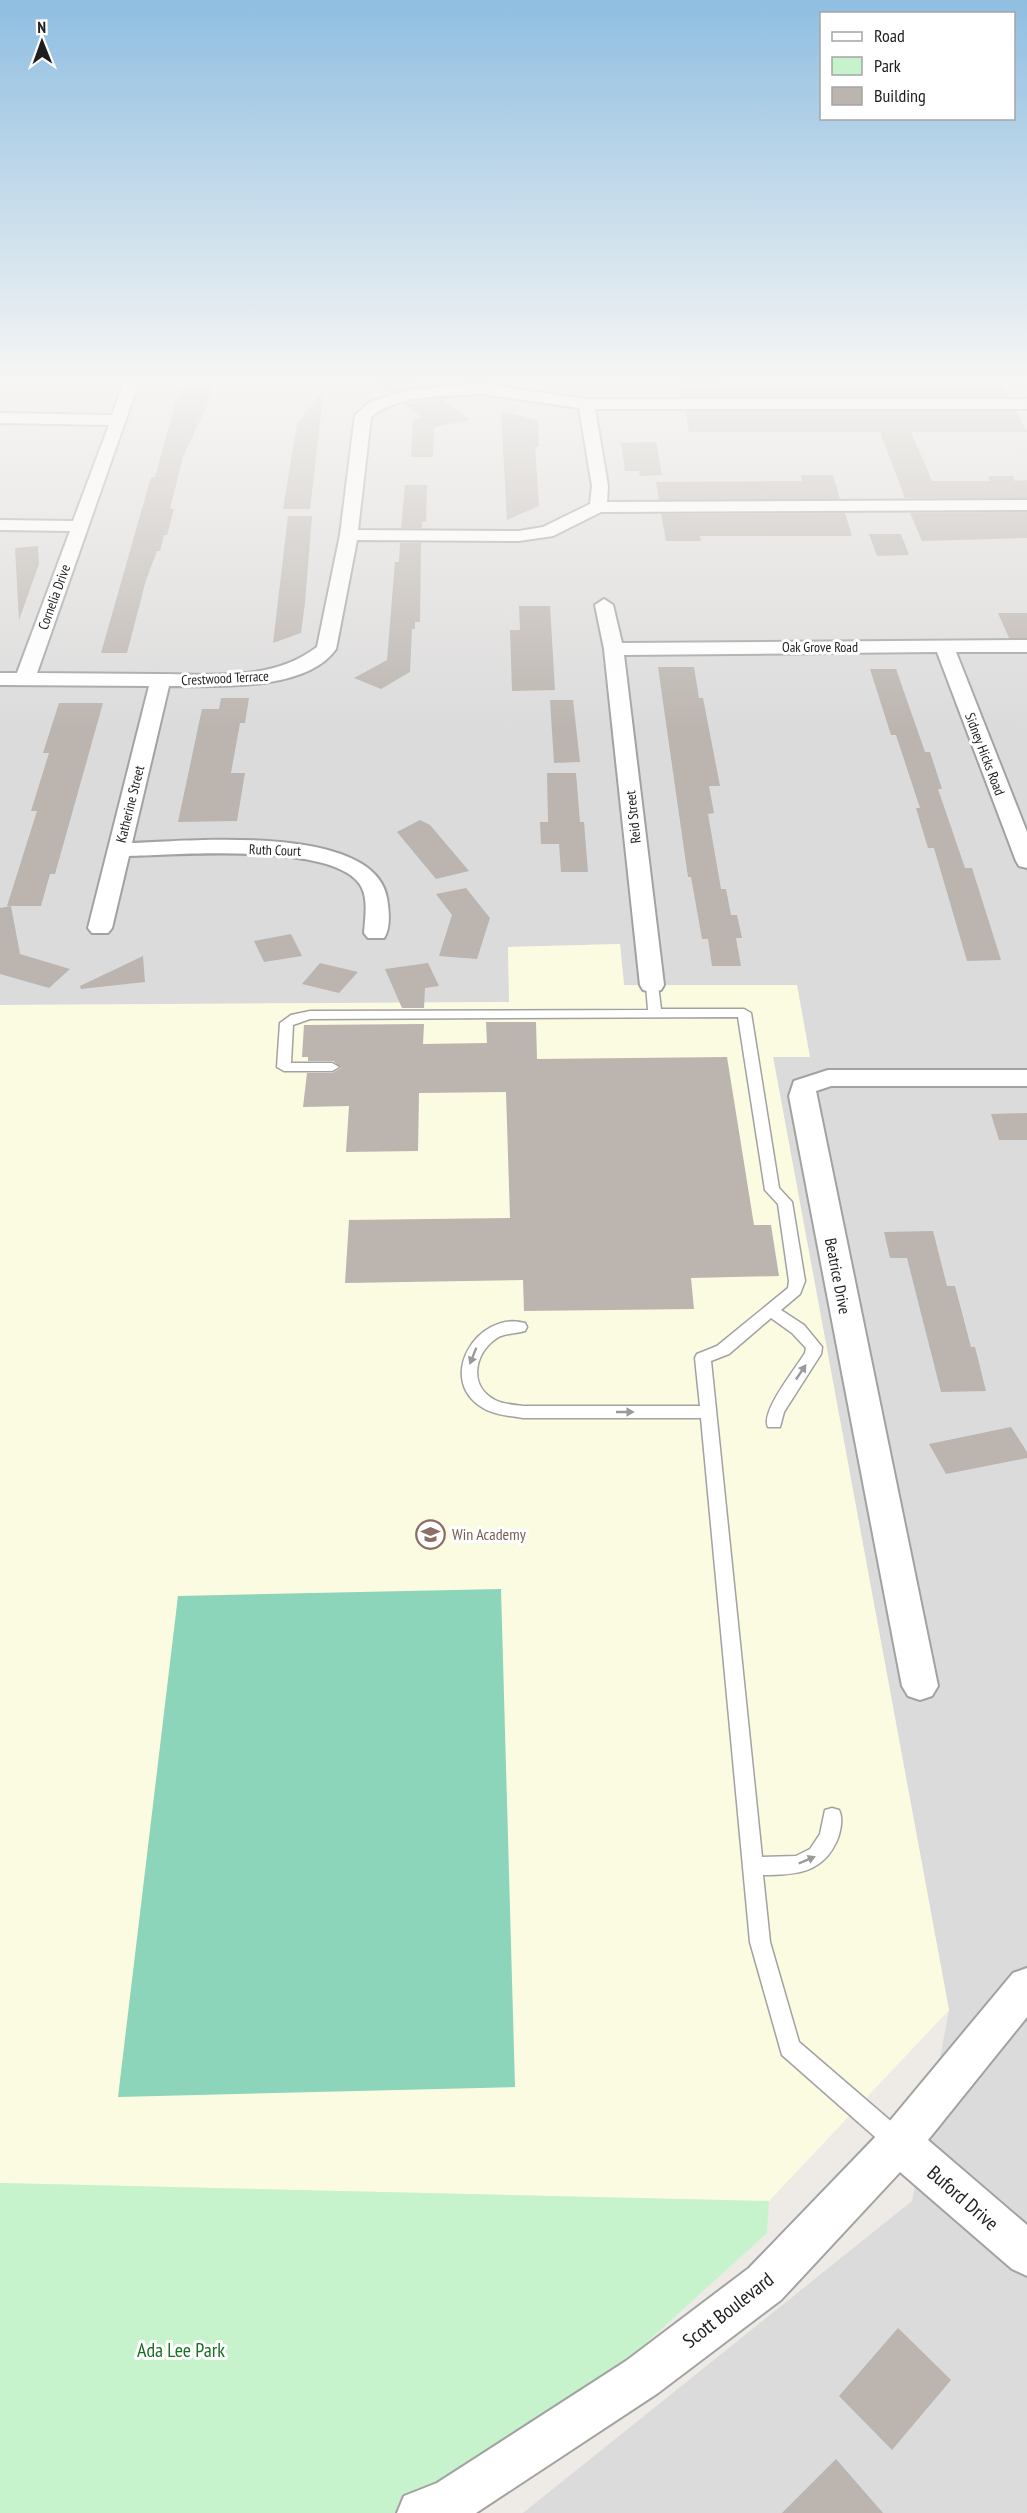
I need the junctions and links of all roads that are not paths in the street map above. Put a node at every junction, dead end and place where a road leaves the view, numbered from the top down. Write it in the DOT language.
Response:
graph roads {
  1 [pos="90,496"];
  2 [pos="354,496"];
  3 [pos="599,496"];
  4 [pos="1027,505"];
  5 [pos="598,507"];
  6 [pos="0,525"];
  7 [pos="80,526"];
  8 [pos="349,535"];
  9 [pos="604,605"];
  10 [pos="944,646"];
  11 [pos="1027,646"];
  12 [pos="614,649"];
  13 [pos="0,679"];
  14 [pos="25,679"];
  15 [pos="160,681"];
  16 [pos="118,850"];
  17 [pos="1027,861"];
  18 [pos="100,928"];
  19 [pos="376,933"];
  20 [pos="652,985"];
  21 [pos="655,1013"];
  22 [pos="332,1067"];
  23 [pos="1027,1078"];
  24 [pos="770,1310"];
  25 [pos="519,1327"];
  26 [pos="706,1412"];
  27 [pos="774,1423"];
  28 [pos="920,1686"];
  29 [pos="832,1816"];
  30 [pos="752,1866"];
  31 [pos="1027,1986"];
  32 [pos="898,2143"];
  33 [pos="1027,2254"];
  34 [pos="421,2513"];
  1 -- 7 [label="street, Cornelia Drive"];
  2 -- 8 [label="street, Crestwood Terrace"];
  3 -- 5 [label="street"];
  4 -- 5 [label="street"];
  5 -- 8 [label="street"];
  6 -- 7 [label="street"];
  7 -- 14 [label="street, Cornelia Drive"];
  8 -- 15 [label="street, Crestwood Terrace"];
  9 -- 12 [label="street, Reid Street"];
  10 -- 11 [label="street, Oak Grove Road"];
  10 -- 12 [label="street, Oak Grove Road"];
  10 -- 17 [label="street, Sidney Hicks Road"];
  12 -- 20 [label="street, Reid Street"];
  13 -- 14 [label="street, Crestwood Terrace"];
  14 -- 15 [label="street, Crestwood Terrace"];
  15 -- 16 [label="street, Katherine Street"];
  16 -- 18 [label="street, Katherine Street"];
  16 -- 19 [label="street, Ruth Court"];
  20 -- 21 [label="lane"];
  21 -- 22 [label="lane"];
  21 -- 24 [label="lane"];
  23 -- 28 [label="street, Beatrice Drive"];
  24 -- 26 [label="lane"];
  27 -- 24 [label="lane, one-way"];
  25 -- 26 [label="lane, one-way"];
  26 -- 30 [label="lane"];
  30 -- 29 [label="lane, one-way"];
  30 -- 32 [label="lane"];
  31 -- 32 [label="street, Scott Boulevard"];
  32 -- 33 [label="street, Buford Drive"];
  32 -- 34 [label="street, Scott Boulevard"];
}
